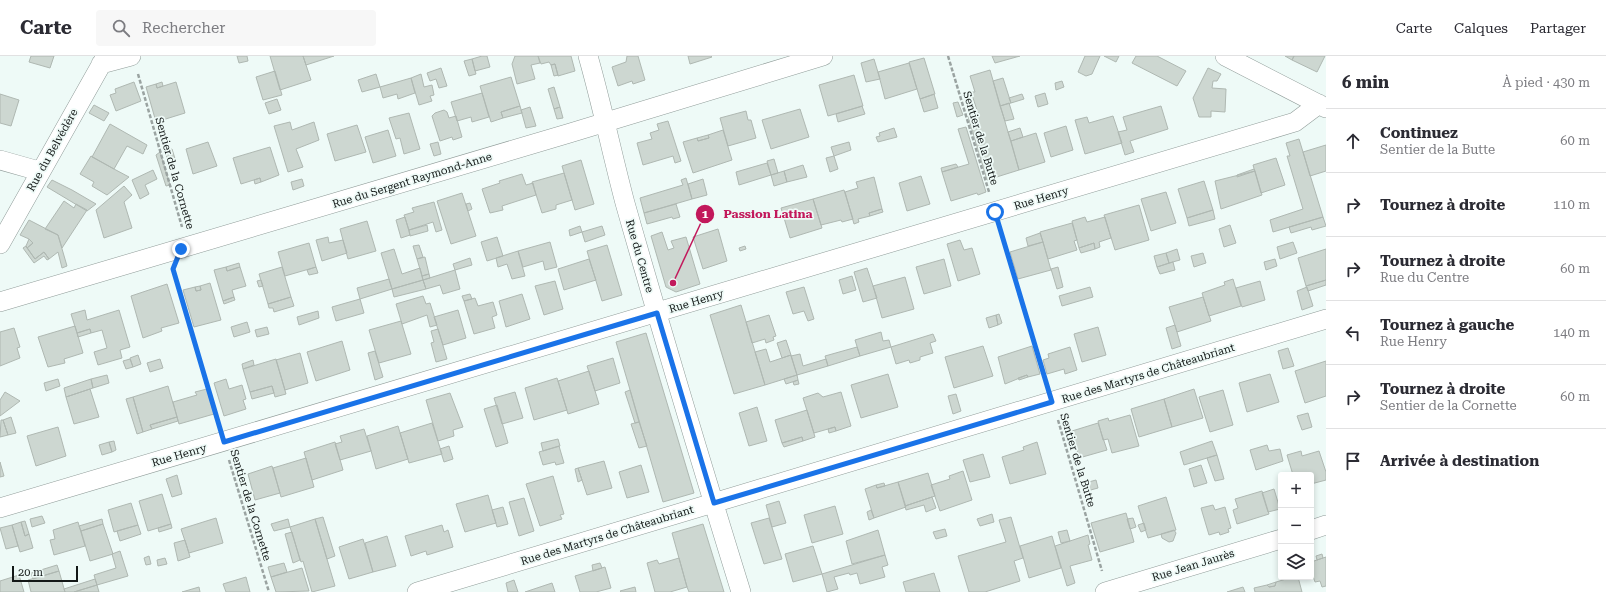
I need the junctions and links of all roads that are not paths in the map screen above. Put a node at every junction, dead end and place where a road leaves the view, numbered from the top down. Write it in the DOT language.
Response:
graph roads {
  1 [pos="588,56"];
  2 [pos="823,56"];
  3 [pos="1225,56"];
  4 [pos="103,60"];
  5 [pos="134,62"];
  6 [pos="1322,106"];
  7 [pos="605,123"];
  8 [pos="0,160"];
  9 [pos="39,171"];
  10 [pos="0,244"];
  11 [pos="0,302"];
  12 [pos="657,313"];
  13 [pos="1326,319"];
  14 [pos="714,503"];
  15 [pos="0,508"];
  16 [pos="1326,525"];
  17 [pos="1314,529"];
  18 [pos="1278,540"];
  19 [pos="1107,591"];
  20 [pos="417,592"];
  21 [pos="742,592"];
  1 -- 7 [label="street, Rue du Centre"];
  2 -- 7 [label="street, Rue du Sergent Raymond-Anne"];
  3 -- 6 [label="street"];
  4 -- 5 [label="street"];
  4 -- 9 [label="street, Rue du Belvédère"];
  6 -- 12 [label="street, Rue Henry"];
  7 -- 11 [label="street, Rue du Sergent Raymond-Anne"];
  7 -- 12 [label="street, Rue du Centre"];
  8 -- 9 [label="street"];
  9 -- 10 [label="street, Rue du Belvédère"];
  12 -- 14 [label="street, Rue du Centre"];
  12 -- 15 [label="street, Rue Henry"];
  13 -- 14 [label="street, Rue des Martyrs de Châteaubriant"];
  14 -- 20 [label="street, Rue des Martyrs de Châteaubriant"];
  14 -- 21 [label="street, Rue du Centre"];
  16 -- 17 [label="street"];
  18 -- 19 [label="street, Rue Jean Jaurès"];
}
